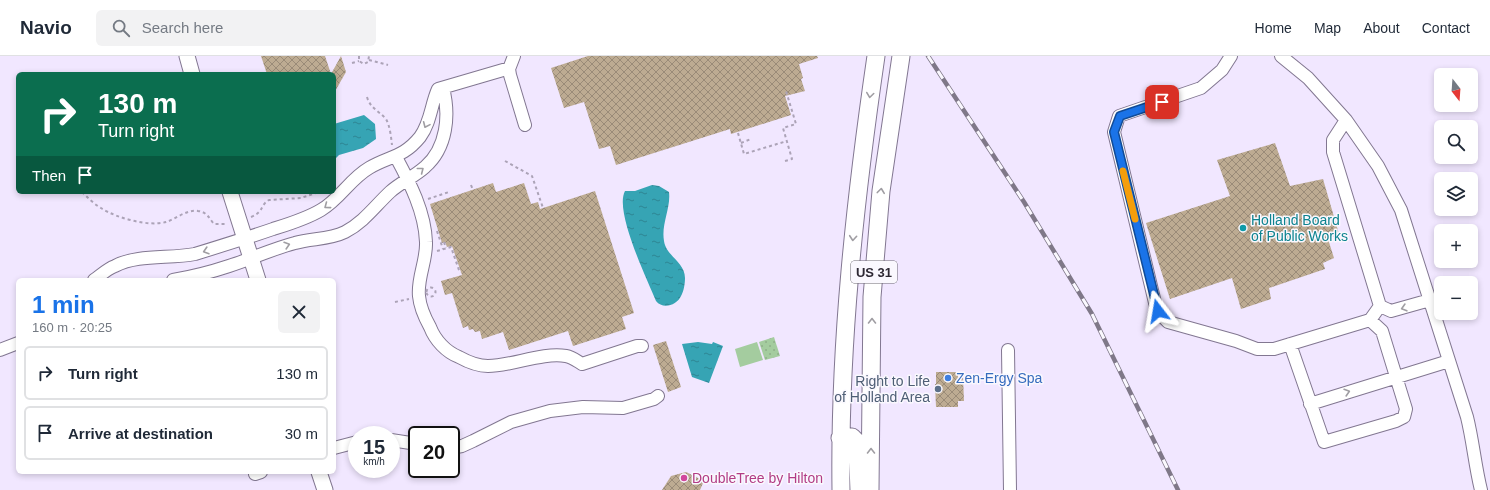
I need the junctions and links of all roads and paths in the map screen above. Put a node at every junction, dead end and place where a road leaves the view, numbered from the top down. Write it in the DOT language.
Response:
graph roads {
  1 [pos="187,56"];
  2 [pos="359,56"];
  3 [pos="369,56"];
  4 [pos="514,56"];
  5 [pos="876,56"];
  6 [pos="901,56"];
  7 [pos="1231,56"];
  8 [pos="1280,56"];
  9 [pos="359,60"];
  10 [pos="369,60"];
  11 [pos="352,63"];
  12 [pos="388,65"];
  13 [pos="510,69"];
  14 [pos="191,72"];
  15 [pos="441,88"];
  16 [pos="786,91"];
  17 [pos="367,97"];
  18 [pos="1346,120"];
  19 [pos="526,125"];
  20 [pos="738,133"];
  21 [pos="751,139"];
  22 [pos="786,141"];
  23 [pos="741,143"];
  24 [pos="393,153"];
  25 [pos="505,161"];
  26 [pos="785,161"];
  27 [pos="408,179"];
  28 [pos="471,185"];
  29 [pos="473,190"];
  30 [pos="449,192"];
  31 [pos="84,194"];
  32 [pos="231,194"];
  33 [pos="313,194"];
  34 [pos="433,197"];
  35 [pos="543,208"];
  36 [pos="251,216"];
  37 [pos="226,224"];
  38 [pos="245,238"];
  39 [pos="443,244"];
  40 [pos="446,248"];
  41 [pos="434,252"];
  42 [pos="251,258"];
  43 [pos="460,274"];
  44 [pos="97,278"];
  45 [pos="181,278"];
  46 [pos="257,278"];
  47 [pos="414,297"];
  48 [pos="1430,300"];
  49 [pos="395,302"];
  50 [pos="1380,306"];
  51 [pos="1370,320"];
  52 [pos="16,344"];
  53 [pos="1290,344"];
  54 [pos="642,346"];
  55 [pos="0,350"];
  56 [pos="1008,350"];
  57 [pos="1449,361"];
  58 [pos="1396,377"];
  59 [pos="658,396"];
  60 [pos="1310,404"];
  61 [pos="840,438"];
  62 [pos="348,444"];
  63 [pos="460,446"];
  64 [pos="336,447"];
  65 [pos="320,474"];
  66 [pos="325,490"];
  67 [pos="841,490"];
  68 [pos="859,490"];
  69 [pos="870,490"];
  70 [pos="1010,490"];
  71 [pos="1481,490"];
  1 -- 14 [label="main road"];
  2 -- 9 [label="path"];
  3 -- 10 [label="path"];
  4 -- 13 [label="street"];
  5 -- 61 [label="highway, US 31, one-way"];
  69 -- 6 [label="highway, US 31, one-way"];
  7 -- 53 [label="street"];
  8 -- 18 [label="street"];
  9 -- 10 [label="path"];
  9 -- 11 [label="path"];
  10 -- 12 [label="path"];
  13 -- 15 [label="street"];
  13 -- 19 [label="street"];
  15 -- 24 [label="street, one-way"];
  27 -- 15 [label="street, one-way"];
  16 -- 22 [label="path"];
  17 -- 24 [label="path"];
  18 -- 48 [label="street"];
  18 -- 50 [label="street"];
  20 -- 23 [label="path"];
  21 -- 23 [label="path"];
  22 -- 23 [label="path"];
  22 -- 26 [label="path"];
  24 -- 27 [label="street"];
  24 -- 38 [label="street, one-way"];
  25 -- 35 [label="path"];
  42 -- 27 [label="street, one-way"];
  27 -- 54 [label="street"];
  28 -- 29 [label="path"];
  30 -- 34 [label="path"];
  31 -- 37 [label="path"];
  32 -- 38 [label="main road"];
  33 -- 36 [label="path"];
  38 -- 42 [label="main road"];
  38 -- 44 [label="street, one-way"];
  39 -- 40 [label="path"];
  40 -- 41 [label="path"];
  40 -- 43 [label="path"];
  42 -- 45 [label="street"];
  42 -- 46 [label="main road"];
  47 -- 49 [label="path"];
  48 -- 50 [label="street, one-way"];
  48 -- 57 [label="street"];
  50 -- 51 [label="street"];
  51 -- 53 [label="street"];
  51 -- 58 [label="street"];
  52 -- 55 [label="street"];
  53 -- 60 [label="street"];
  56 -- 70 [label="street"];
  57 -- 58 [label="street"];
  57 -- 71 [label="street"];
  60 -- 58 [label="street, one-way"];
  58 -- 60 [label="street"];
  59 -- 63 [label="street"];
  61 -- 67 [label="highway, US 31"];
  61 -- 68 [label="highway"];
  62 -- 64 [label="street"];
  65 -- 66 [label="main road"];
}
